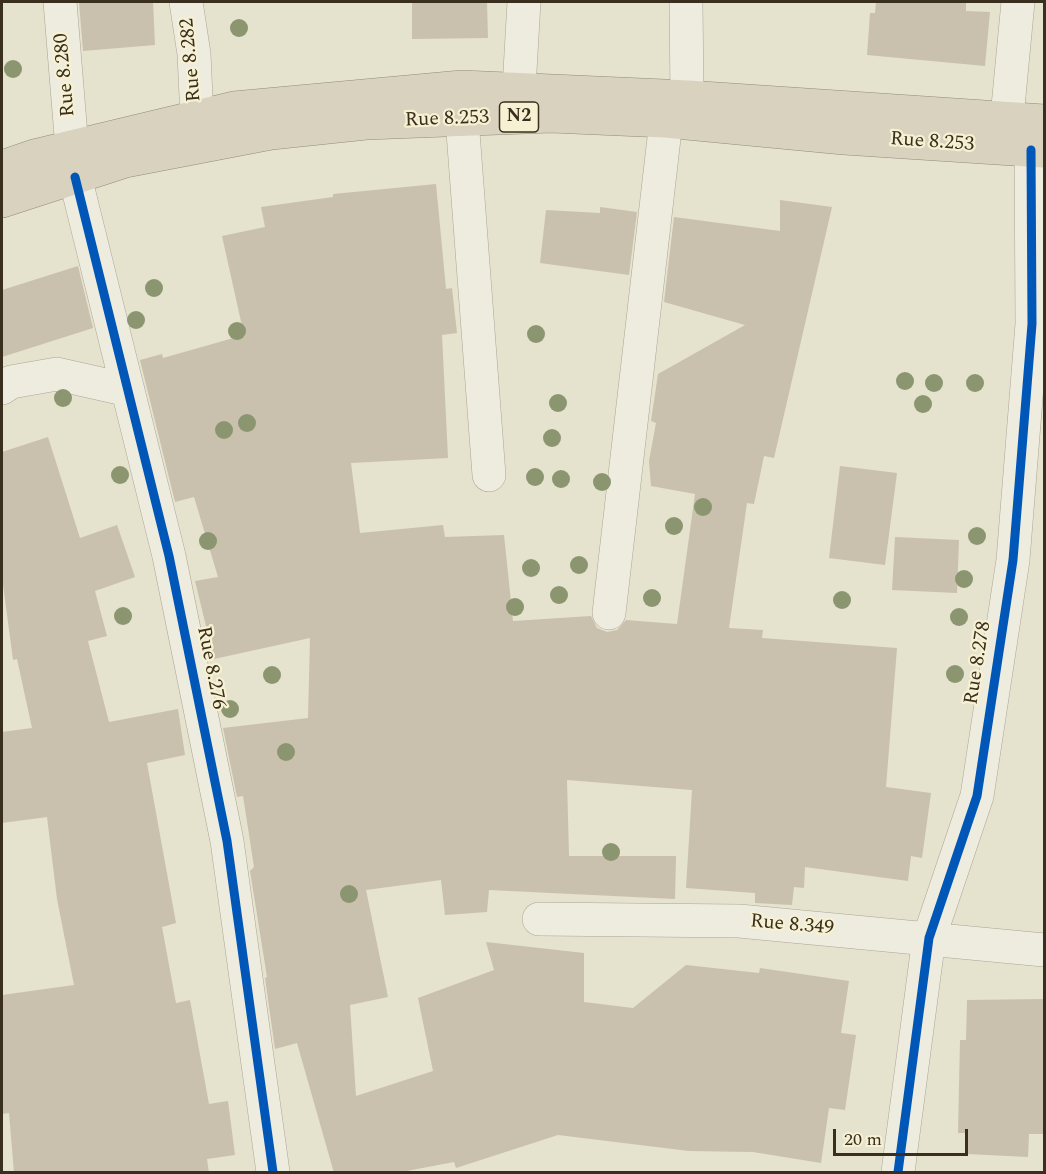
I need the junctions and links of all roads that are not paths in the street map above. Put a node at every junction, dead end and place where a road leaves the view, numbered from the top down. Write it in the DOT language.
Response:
graph roads {
  1 [pos="60,2"];
  2 [pos="186,2"];
  3 [pos="524,2"];
  4 [pos="686,2"];
  5 [pos="1018,2"];
  6 [pos="519,88"];
  7 [pos="687,97"];
  8 [pos="1007,117"];
  9 [pos="197,118"];
  10 [pos="462,119"];
  11 [pos="1044,121"];
  12 [pos="666,122"];
  13 [pos="1038,150"];
  14 [pos="74,162"];
  15 [pos="2,167"];
  16 [pos="2,201"];
  17 [pos="2,388"];
  18 [pos="128,390"];
  19 [pos="489,475"];
  20 [pos="609,613"];
  21 [pos="539,919"];
  22 [pos="929,938"];
  23 [pos="1044,950"];
  24 [pos="273,1173"];
  25 [pos="898,1173"];
  1 -- 14 [label="street, Rue 8.280"];
  2 -- 9 [label="street, Rue 8.282"];
  3 -- 6 [label="street"];
  4 -- 7 [label="street"];
  5 -- 8 [label="street"];
  6 -- 7 [label="highway, Rue 8.253 / N2"];
  6 -- 9 [label="highway, Rue 8.253 / N2"];
  7 -- 8 [label="highway, Rue 8.253 / N2"];
  8 -- 11 [label="highway, Rue 8.253 / N2"];
  9 -- 14 [label="highway, Rue 8.253 / N2"];
  10 -- 12 [label="highway, Rue 8.253 / N2"];
  10 -- 14 [label="highway, Rue 8.253 / N2"];
  10 -- 19 [label="street"];
  12 -- 13 [label="highway, Rue 8.253 / N2"];
  12 -- 20 [label="street"];
  13 -- 22 [label="street, Rue 8.278"];
  14 -- 15 [label="highway, Rue 8.253 / N2"];
  14 -- 16 [label="highway, Rue 8.253 / N2"];
  14 -- 18 [label="street, Rue 8.276"];
  17 -- 18 [label="street"];
  18 -- 24 [label="street, Rue 8.276"];
  21 -- 22 [label="street, Rue 8.349"];
  22 -- 23 [label="street, Rue 8.349"];
  22 -- 25 [label="street, Rue 8.278"];
}
